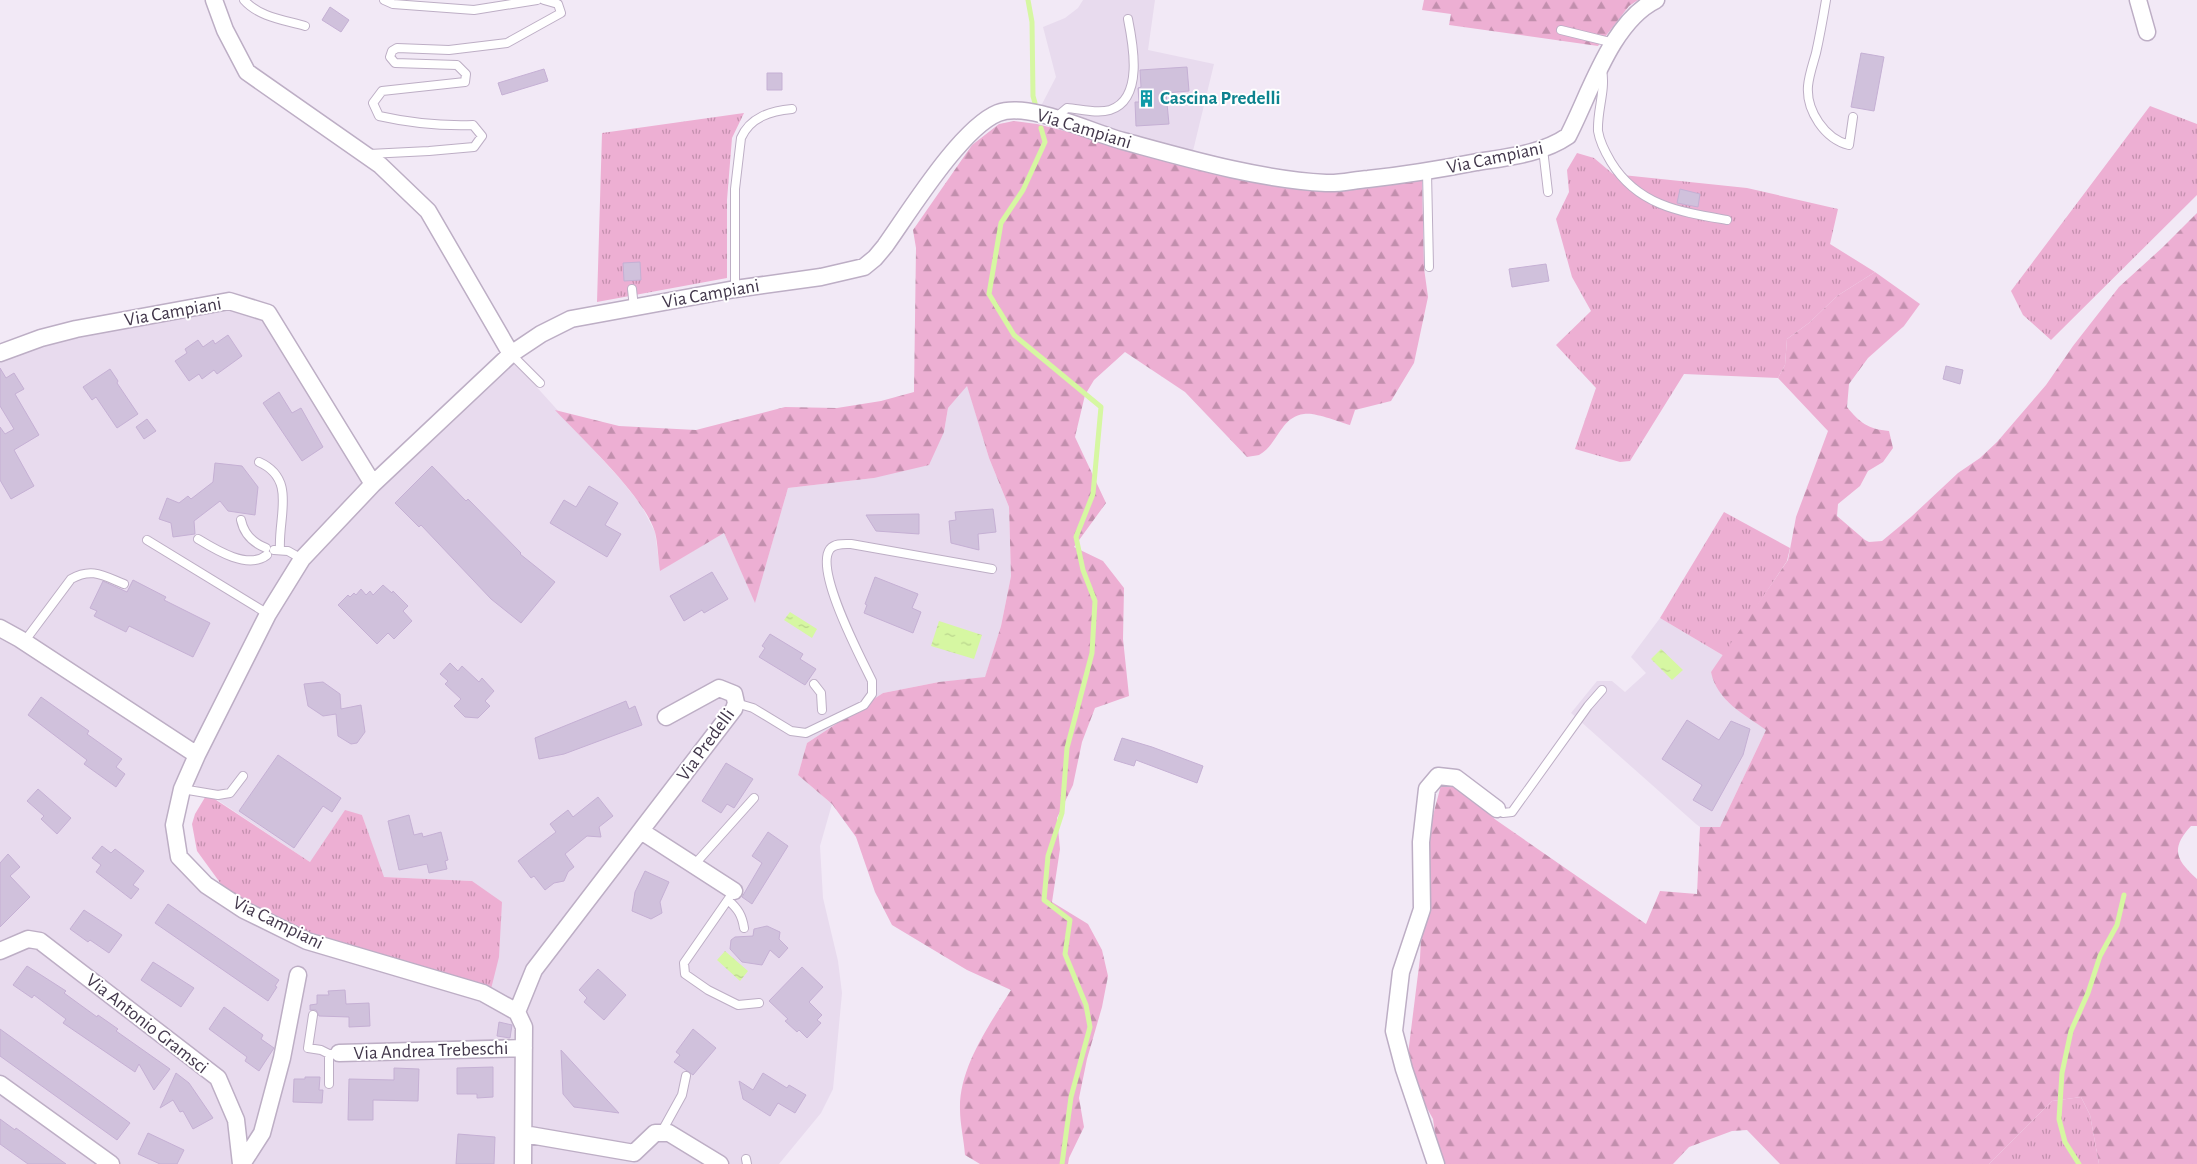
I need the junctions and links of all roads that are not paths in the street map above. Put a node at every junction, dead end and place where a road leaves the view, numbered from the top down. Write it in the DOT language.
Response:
graph roads {
  1 [pos="214,0"];
  2 [pos="244,0"];
  3 [pos="384,0"];
  4 [pos="537,0"];
  5 [pos="544,0"];
  6 [pos="1826,0"];
  7 [pos="2138,0"];
  8 [pos="1650,1"];
  9 [pos="1128,19"];
  10 [pos="305,26"];
  11 [pos="1561,30"];
  12 [pos="2147,32"];
  13 [pos="1614,43"];
  14 [pos="1601,65"];
  15 [pos="792,109"];
  16 [pos="1854,117"];
  17 [pos="1055,118"];
  18 [pos="1543,149"];
  19 [pos="365,154"];
  20 [pos="1427,172"];
  21 [pos="1548,192"];
  22 [pos="1727,220"];
  23 [pos="1429,266"];
  24 [pos="632,288"];
  25 [pos="735,289"];
  26 [pos="634,308"];
  27 [pos="0,353"];
  28 [pos="511,354"];
  29 [pos="540,383"];
  30 [pos="259,462"];
  31 [pos="373,484"];
  32 [pos="241,520"];
  33 [pos="198,539"];
  34 [pos="147,540"];
  35 [pos="272,551"];
  36 [pos="302,558"];
  37 [pos="992,569"];
  38 [pos="124,584"];
  39 [pos="268,614"];
  40 [pos="0,628"];
  41 [pos="24,642"];
  42 [pos="814,684"];
  43 [pos="1602,690"];
  44 [pos="736,703"];
  45 [pos="666,717"];
  46 [pos="822,726"];
  47 [pos="198,755"];
  48 [pos="243,776"];
  49 [pos="182,789"];
  50 [pos="754,798"];
  51 [pos="1497,809"];
  52 [pos="641,831"];
  53 [pos="694,865"];
  54 [pos="731,896"];
  55 [pos="744,928"];
  56 [pos="0,951"];
  57 [pos="298,975"];
  58 [pos="759,1003"];
  59 [pos="516,1012"];
  60 [pos="312,1015"];
  61 [pos="524,1048"];
  62 [pos="334,1054"];
  63 [pos="686,1076"];
  64 [pos="0,1084"];
  65 [pos="329,1084"];
  66 [pos="661,1133"];
  67 [pos="524,1134"];
  68 [pos="111,1164"];
  69 [pos="241,1164"];
  70 [pos="523,1164"];
  71 [pos="720,1164"];
  72 [pos="1436,1164"];
  1 -- 19 [label="street"];
  2 -- 10 [label="lane"];
  3 -- 4 [label="lane"];
  5 -- 19 [label="lane"];
  6 -- 16 [label="lane"];
  7 -- 12 [label="street"];
  8 -- 13 [label="street, Via Campiani"];
  9 -- 17 [label="lane"];
  11 -- 13 [label="lane"];
  13 -- 14 [label="street, Via Campiani"];
  14 -- 18 [label="street, Via Campiani"];
  14 -- 22 [label="lane"];
  15 -- 25 [label="lane"];
  17 -- 20 [label="street, Via Campiani"];
  17 -- 25 [label="street, Via Campiani"];
  18 -- 20 [label="street, Via Campiani"];
  18 -- 21 [label="lane"];
  19 -- 28 [label="street"];
  20 -- 23 [label="lane"];
  24 -- 26 [label="lane"];
  25 -- 26 [label="street, Via Campiani"];
  26 -- 28 [label="street, Via Campiani"];
  27 -- 31 [label="street, Via Campiani"];
  28 -- 29 [label="lane"];
  28 -- 31 [label="street, Via Campiani"];
  30 -- 35 [label="lane"];
  31 -- 36 [label="street, Via Campiani"];
  32 -- 35 [label="lane"];
  33 -- 35 [label="lane"];
  34 -- 39 [label="lane"];
  35 -- 36 [label="lane"];
  36 -- 39 [label="street, Via Campiani"];
  37 -- 46 [label="lane"];
  38 -- 41 [label="lane"];
  39 -- 47 [label="street, Via Campiani"];
  40 -- 41 [label="street"];
  41 -- 47 [label="street"];
  42 -- 46 [label="lane"];
  43 -- 51 [label="lane"];
  44 -- 45 [label="street, Via Predelli"];
  44 -- 46 [label="lane"];
  44 -- 52 [label="street, Via Predelli"];
  47 -- 49 [label="street, Via Campiani"];
  48 -- 49 [label="lane"];
  49 -- 59 [label="street, Via Campiani"];
  50 -- 53 [label="lane"];
  51 -- 72 [label="street"];
  52 -- 53 [label="street"];
  52 -- 59 [label="street, Via Predelli"];
  53 -- 54 [label="street"];
  54 -- 55 [label="lane"];
  54 -- 58 [label="lane"];
  56 -- 69 [label="street, Via Antonio Gramsci"];
  57 -- 69 [label="street, Via Antonio Gramsci"];
  59 -- 61 [label="street, Via Andrea Trebeschi"];
  60 -- 62 [label="lane"];
  61 -- 62 [label="street, Via Andrea Trebeschi"];
  61 -- 67 [label="street, Via Andrea Trebeschi"];
  62 -- 65 [label="lane"];
  63 -- 66 [label="lane"];
  64 -- 68 [label="street"];
  66 -- 67 [label="street"];
  66 -- 71 [label="street"];
  67 -- 70 [label="street, Via Andrea Trebeschi"];
}
